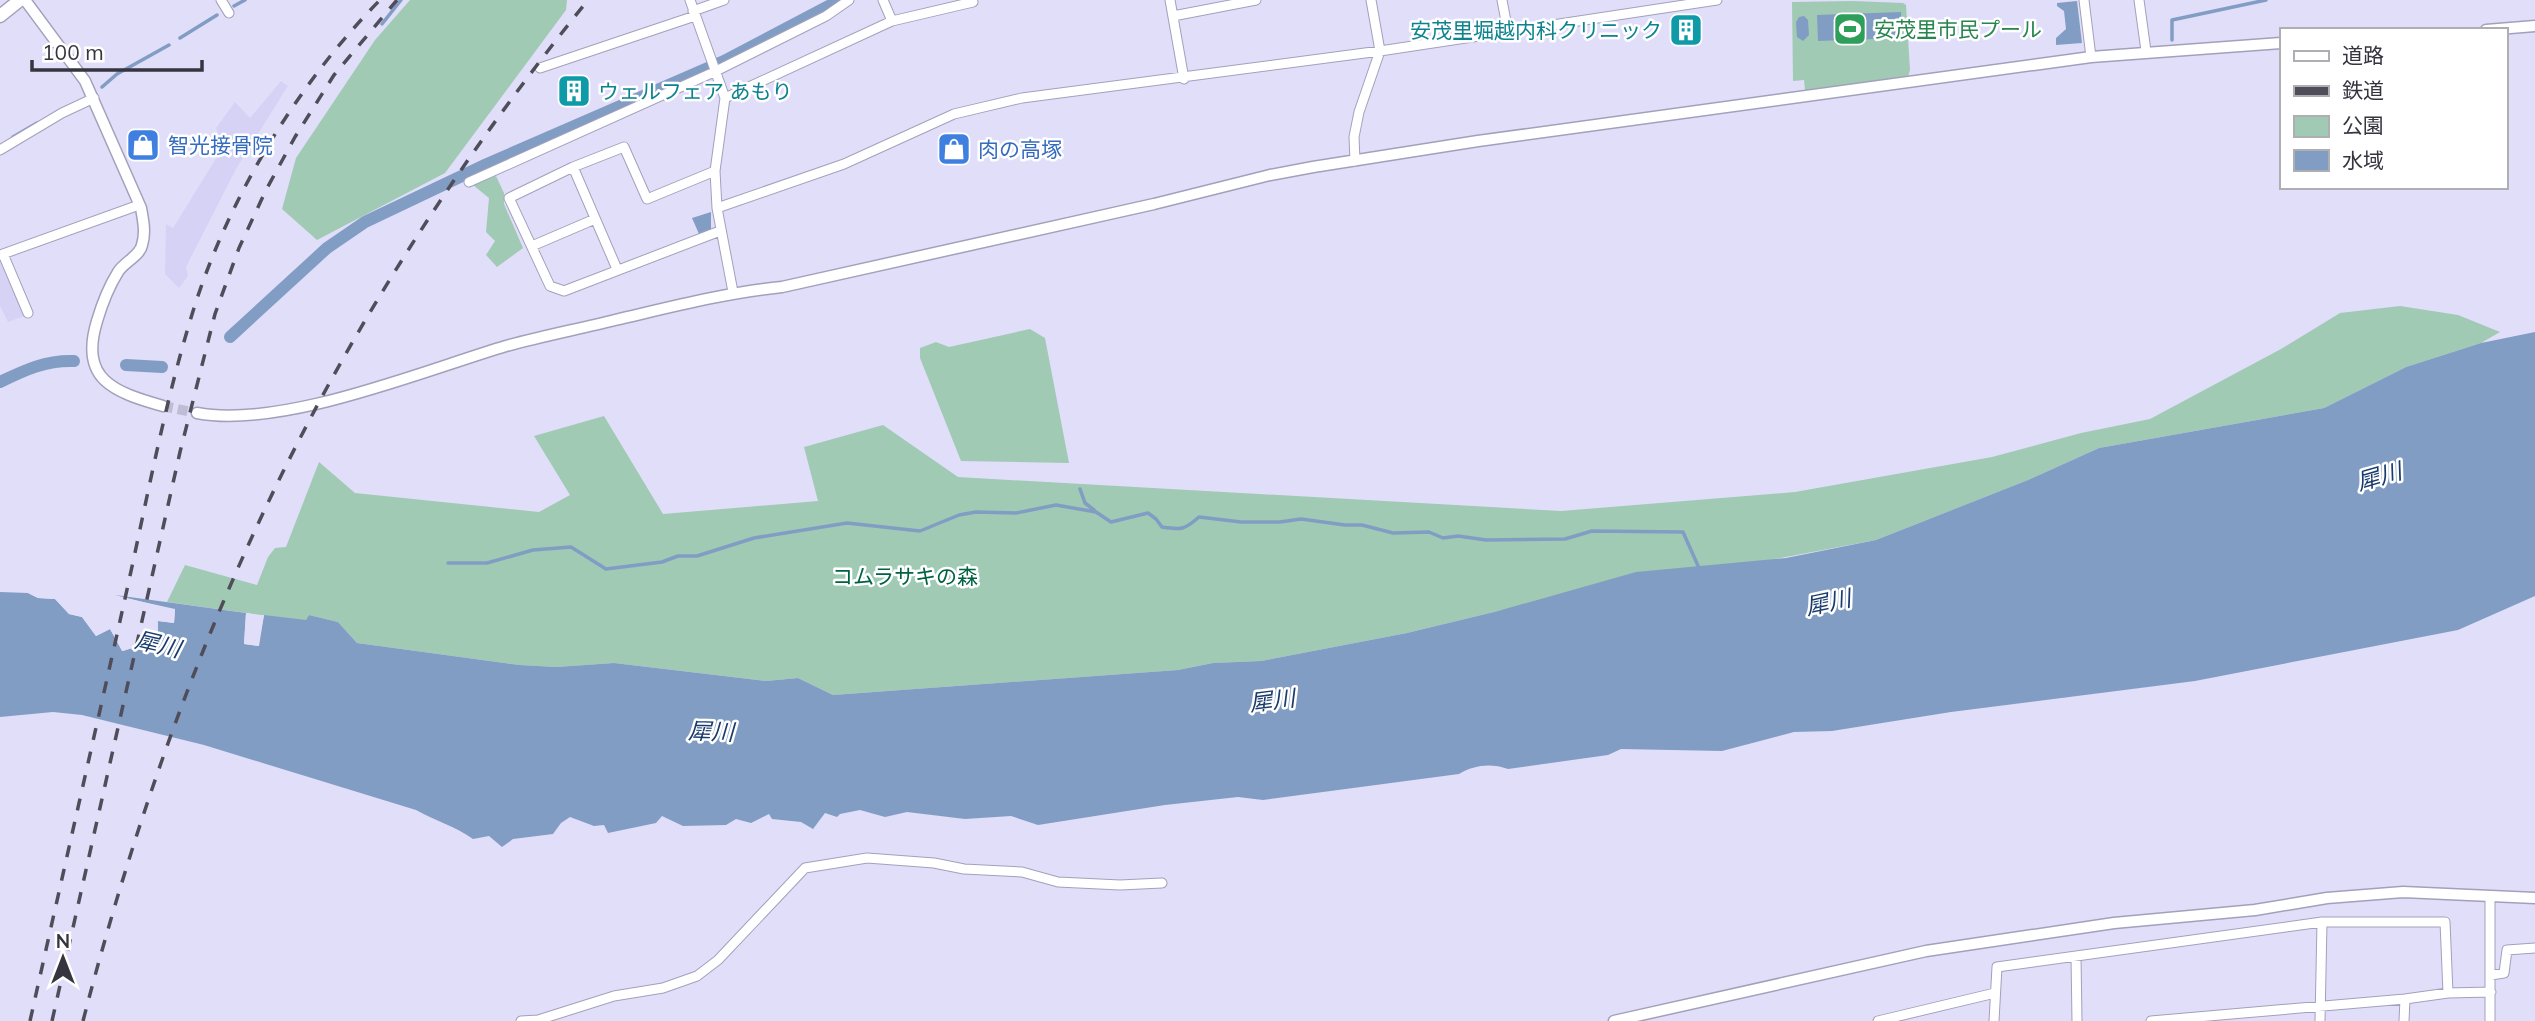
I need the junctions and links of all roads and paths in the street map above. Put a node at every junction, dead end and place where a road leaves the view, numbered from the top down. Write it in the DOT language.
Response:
graph roads {
  1 [pos="22,0"];
  2 [pos="221,0"];
  3 [pos="690,0"];
  4 [pos="724,0"];
  5 [pos="849,0"];
  6 [pos="883,0"];
  7 [pos="1170,0"];
  8 [pos="1255,0"];
  9 [pos="1371,0"];
  10 [pos="1502,0"];
  11 [pos="1717,0"];
  12 [pos="2084,0"];
  13 [pos="2139,0"];
  14 [pos="973,2"];
  15 [pos="1681,3"];
  16 [pos="229,13"];
  17 [pos="694,14"];
  18 [pos="0,16"];
  19 [pos="1173,16"];
  20 [pos="892,21"];
  21 [pos="2535,26"];
  22 [pos="2507,28"];
  23 [pos="1508,32"];
  24 [pos="2280,43"];
  25 [pos="1380,51"];
  26 [pos="2146,51"];
  27 [pos="2091,57"];
  28 [pos="540,68"];
  29 [pos="715,72"];
  30 [pos="1184,79"];
  31 [pos="94,98"];
  32 [pos="725,98"];
  33 [pos="0,150"];
  34 [pos="1354,161"];
  35 [pos="573,167"];
  36 [pos="715,171"];
  37 [pos="469,182"];
  38 [pos="139,205"];
  39 [pos="717,208"];
  40 [pos="596,219"];
  41 [pos="720,231"];
  42 [pos="532,246"];
  43 [pos="2,254"];
  44 [pos="617,269"];
  45 [pos="733,292"];
  46 [pos="29,313"];
  47 [pos="163,406"];
  48 [pos="197,413"];
  49 [pos="1162,883"];
  50 [pos="2490,897"];
  51 [pos="2535,898"];
  52 [pos="2322,922"];
  53 [pos="2535,948"];
  54 [pos="2076,957"];
  55 [pos="2491,975"];
  56 [pos="2491,992"];
  57 [pos="1995,993"];
  58 [pos="2448,993"];
  59 [pos="2405,999"];
  60 [pos="2320,1005"];
  61 [pos="1914,1017"];
  62 [pos="2239,1017"];
  63 [pos="521,1021"];
  64 [pos="1614,1021"];
  65 [pos="1878,1021"];
  66 [pos="1994,1021"];
  67 [pos="2077,1021"];
  68 [pos="2151,1021"];
  69 [pos="2157,1021"];
  70 [pos="2320,1021"];
  71 [pos="2404,1021"];
  72 [pos="2490,1021"];
  1 -- 18 [label="main road"];
  1 -- 31 [label="street"];
  2 -- 16 [label="street"];
  3 -- 17 [label="street"];
  4 -- 17 [label="street"];
  5 -- 29 [label="street"];
  6 -- 20 [label="street"];
  7 -- 19 [label="street"];
  8 -- 19 [label="street"];
  9 -- 25 [label="street"];
  10 -- 23 [label="street"];
  11 -- 15 [label="street"];
  12 -- 27 [label="street"];
  13 -- 26 [label="street"];
  14 -- 20 [label="street"];
  15 -- 23 [label="street"];
  17 -- 28 [label="street"];
  17 -- 29 [label="street"];
  19 -- 30 [label="street"];
  20 -- 32 [label="street"];
  21 -- 22 [label="street"];
  23 -- 25 [label="street"];
  24 -- 26 [label="street"];
  25 -- 30 [label="street"];
  25 -- 34 [label="street"];
  26 -- 27 [label="street"];
  27 -- 34 [label="street"];
  29 -- 32 [label="street"];
  29 -- 37 [label="street"];
  30 -- 39 [label="street"];
  31 -- 33 [label="street"];
  31 -- 38 [label="street"];
  32 -- 36 [label="street"];
  34 -- 45 [label="street"];
  35 -- 36 [label="street"];
  35 -- 40 [label="street"];
  35 -- 42 [label="street"];
  36 -- 39 [label="street"];
  38 -- 43 [label="street"];
  38 -- 47 [label="street"];
  39 -- 41 [label="street"];
  40 -- 42 [label="street"];
  40 -- 44 [label="street"];
  41 -- 44 [label="street"];
  41 -- 45 [label="street"];
  42 -- 44 [label="street"];
  43 -- 46 [label="street"];
  45 -- 48 [label="street"];
  49 -- 63 [label="street"];
  50 -- 51 [label="street"];
  50 -- 55 [label="street"];
  50 -- 64 [label="street"];
  52 -- 54 [label="street"];
  52 -- 58 [label="street"];
  52 -- 60 [label="street"];
  53 -- 55 [label="street"];
  54 -- 57 [label="street"];
  54 -- 67 [label="street"];
  55 -- 56 [label="street"];
  56 -- 58 [label="street"];
  56 -- 72 [label="street"];
  57 -- 61 [label="street"];
  57 -- 66 [label="street"];
  58 -- 59 [label="street"];
  59 -- 60 [label="street"];
  59 -- 71 [label="street"];
  60 -- 62 [label="street"];
  60 -- 70 [label="street"];
  61 -- 65 [label="street"];
  62 -- 69 [label="street"];
  68 -- 69 [label="street"];
}
